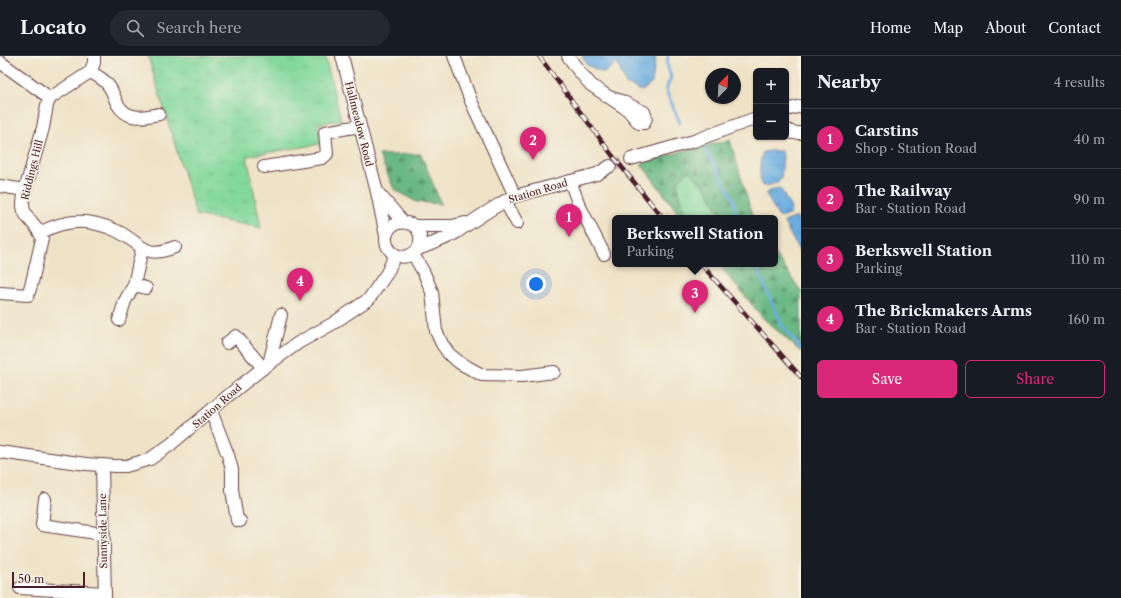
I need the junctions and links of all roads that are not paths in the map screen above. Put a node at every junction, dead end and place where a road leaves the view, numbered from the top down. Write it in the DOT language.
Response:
graph roads {
  1 [pos="94,56"];
  2 [pos="342,56"];
  3 [pos="454,56"];
  4 [pos="568,56"];
  5 [pos="0,62"];
  6 [pos="90,72"];
  7 [pos="606,96"];
  8 [pos="50,98"];
  9 [pos="801,106"];
  10 [pos="789,109"];
  11 [pos="160,114"];
  12 [pos="753,119"];
  13 [pos="360,126"];
  14 [pos="789,131"];
  15 [pos="801,133"];
  16 [pos="631,159"];
  17 [pos="610,166"];
  18 [pos="264,167"];
  19 [pos="570,182"];
  20 [pos="0,186"];
  21 [pos="25,190"];
  22 [pos="377,192"];
  23 [pos="510,198"];
  24 [pos="469,223"];
  25 [pos="517,223"];
  26 [pos="409,224"];
  27 [pos="41,232"];
  28 [pos="386,236"];
  29 [pos="175,247"];
  30 [pos="142,249"];
  31 [pos="415,252"];
  32 [pos="604,254"];
  33 [pos="395,255"];
  34 [pos="0,292"];
  35 [pos="281,315"];
  36 [pos="119,320"];
  37 [pos="235,337"];
  38 [pos="266,366"];
  39 [pos="554,372"];
  40 [pos="211,411"];
  41 [pos="0,452"];
  42 [pos="102,465"];
  43 [pos="44,499"];
  44 [pos="240,521"];
  45 [pos="103,534"];
  46 [pos="20,588"];
  47 [pos="105,595"];
  1 -- 6 [label="street"];
  2 -- 13 [label="street, Hallmeadow Road"];
  3 -- 23 [label="street"];
  4 -- 7 [label="street"];
  5 -- 8 [label="street"];
  6 -- 8 [label="street"];
  6 -- 11 [label="street"];
  8 -- 21 [label="street, Riddings Hill"];
  9 -- 10 [label="street"];
  12 -- 16 [label="street"];
  13 -- 18 [label="street"];
  13 -- 22 [label="street, Hallmeadow Road"];
  14 -- 15 [label="street"];
  17 -- 19 [label="street, Station Road"];
  19 -- 23 [label="street, Station Road"];
  19 -- 32 [label="street"];
  20 -- 21 [label="street"];
  21 -- 27 [label="street, Riddings Hill"];
  22 -- 26 [label="street, Hallmeadow Road"];
  22 -- 28 [label="street, Hallmeadow Road"];
  23 -- 24 [label="street, Station Road"];
  23 -- 25 [label="street"];
  24 -- 26 [label="street, Station Road"];
  24 -- 31 [label="street, Station Road"];
  26 -- 28 [label="street"];
  26 -- 31 [label="street"];
  27 -- 30 [label="street"];
  27 -- 34 [label="street"];
  28 -- 33 [label="street"];
  29 -- 30 [label="street"];
  30 -- 36 [label="street"];
  31 -- 33 [label="street, Station Road"];
  31 -- 39 [label="street"];
  33 -- 38 [label="street, Station Road"];
  35 -- 38 [label="street"];
  37 -- 38 [label="street"];
  38 -- 40 [label="street, Station Road"];
  40 -- 42 [label="street, Station Road"];
  40 -- 44 [label="street"];
  41 -- 42 [label="street, Station Road"];
  42 -- 45 [label="street, Sunnyside Lane"];
  43 -- 45 [label="street"];
  45 -- 47 [label="street, Sunnyside Lane"];
  46 -- 47 [label="street"];
}
